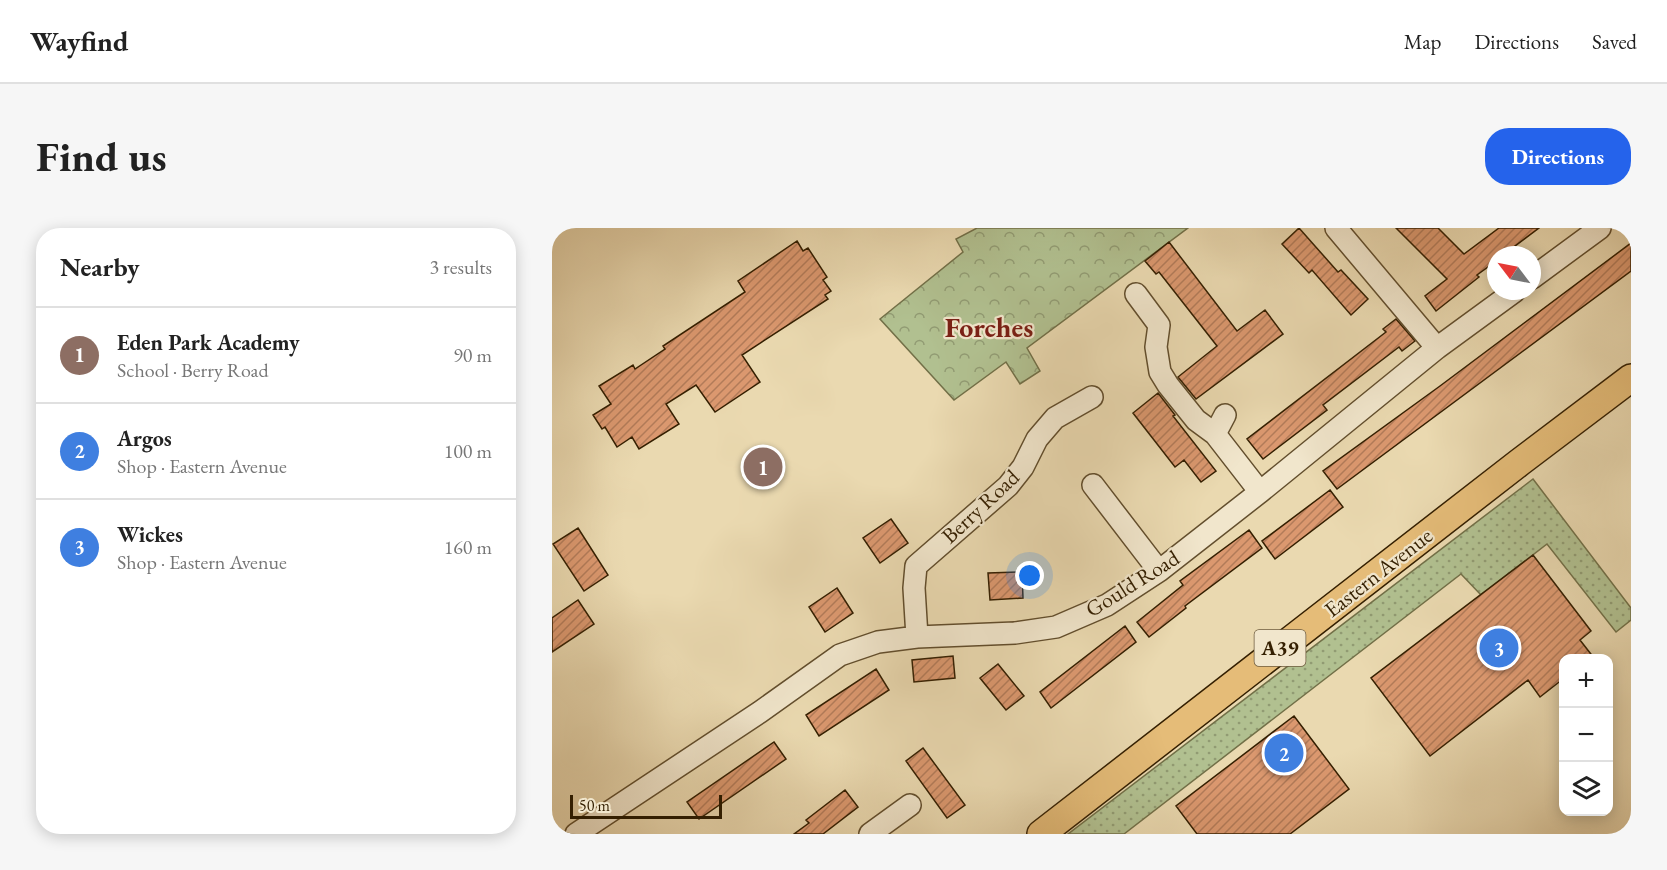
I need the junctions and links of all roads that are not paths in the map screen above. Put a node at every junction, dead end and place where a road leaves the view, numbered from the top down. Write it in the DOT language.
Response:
graph roads {
  1 [pos="1336,228"];
  2 [pos="1600,228"];
  3 [pos="1541,271"];
  4 [pos="1136,294"];
  5 [pos="1503,300"];
  6 [pos="1437,348"];
  7 [pos="1631,378"];
  8 [pos="1092,397"];
  9 [pos="1225,415"];
  10 [pos="1215,434"];
  11 [pos="1093,485"];
  12 [pos="1260,492"];
  13 [pos="1159,571"];
  14 [pos="917,637"];
  15 [pos="910,805"];
  16 [pos="587,832"];
  17 [pos="870,834"];
  18 [pos="1041,834"];
  1 -- 6 [label="street"];
  2 -- 3 [label="street"];
  4 -- 10 [label="street"];
  5 -- 6 [label="street, Gould Road"];
  6 -- 12 [label="street, Gould Road"];
  7 -- 18 [label="main road, Eastern Avenue / A39"];
  8 -- 14 [label="street, Berry Road"];
  9 -- 10 [label="street"];
  10 -- 12 [label="street"];
  11 -- 13 [label="street"];
  12 -- 13 [label="street, Gould Road"];
  13 -- 14 [label="street, Gould Road"];
  14 -- 16 [label="street, Gould Road"];
  15 -- 17 [label="street"];
}
